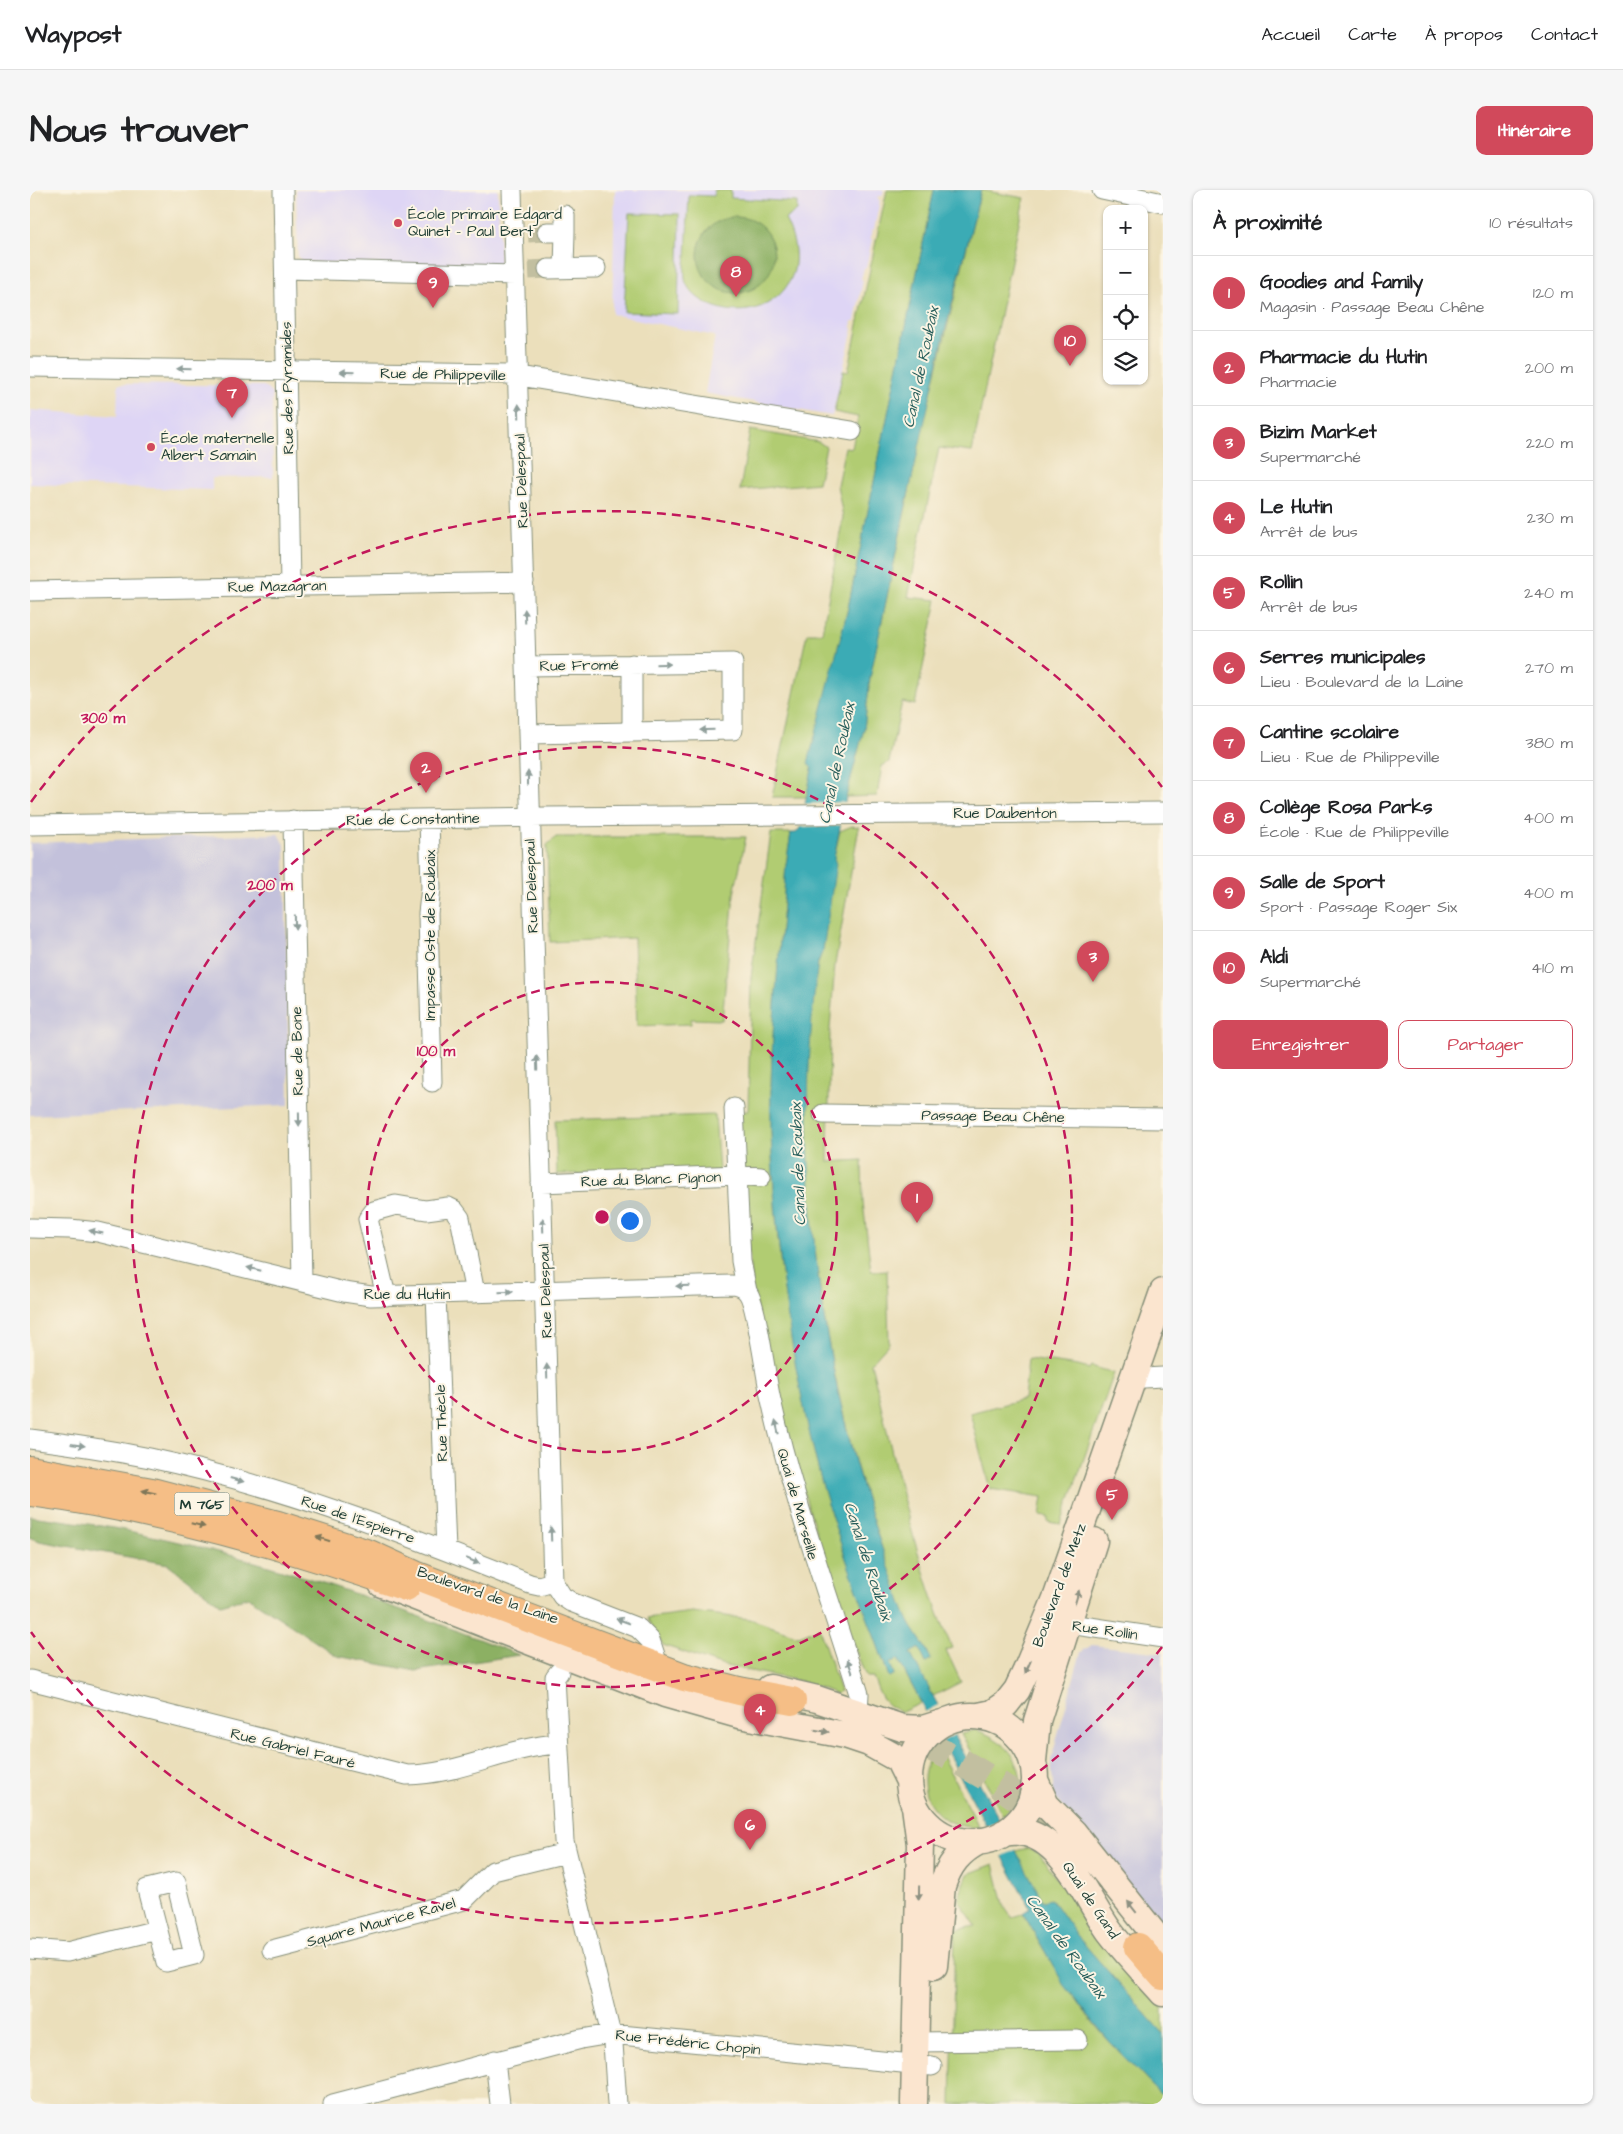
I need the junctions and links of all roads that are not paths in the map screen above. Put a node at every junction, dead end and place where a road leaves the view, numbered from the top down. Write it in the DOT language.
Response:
graph roads {
  1 [pos="283,190"];
  2 [pos="512,190"];
  3 [pos="1102,190"];
  4 [pos="1163,203"];
  5 [pos="543,229"];
  6 [pos="596,268"];
  7 [pos="285,269"];
  8 [pos="534,271"];
  9 [pos="30,367"];
  10 [pos="286,371"];
  11 [pos="518,376"];
  12 [pos="852,431"];
  13 [pos="524,582"];
  14 [pos="290,586"];
  15 [pos="30,591"];
  16 [pos="632,664"];
  17 [pos="527,666"];
  18 [pos="632,732"];
  19 [pos="528,734"];
  20 [pos="1163,812"];
  21 [pos="796,814"];
  22 [pos="529,817"];
  23 [pos="429,819"];
  24 [pos="293,820"];
  25 [pos="30,825"];
  26 [pos="432,1082"];
  27 [pos="734,1108"];
  28 [pos="823,1114"];
  29 [pos="1163,1119"];
  30 [pos="738,1176"];
  31 [pos="762,1177"];
  32 [pos="541,1182"];
  33 [pos="30,1228"];
  34 [pos="302,1281"];
  35 [pos="739,1288"];
  36 [pos="545,1292"];
  37 [pos="1163,1292"];
  38 [pos="475,1293"];
  39 [pos="436,1295"];
  40 [pos="386,1296"];
  41 [pos="1163,1321"];
  42 [pos="1154,1377"];
  43 [pos="30,1439"];
  44 [pos="30,1470"];
  45 [pos="30,1492"];
  46 [pos="446,1550"];
  47 [pos="369,1554"];
  48 [pos="347,1569"];
  49 [pos="553,1582"];
  50 [pos="1058,1623"];
  51 [pos="1163,1638"];
  52 [pos="654,1655"];
  53 [pos="560,1672"];
  54 [pos="30,1680"];
  55 [pos="858,1713"];
  56 [pos="945,1724"];
  57 [pos="558,1736"];
  58 [pos="1034,1770"];
  59 [pos="909,1781"];
  60 [pos="915,1806"];
  61 [pos="1000,1835"];
  62 [pos="566,1853"];
  63 [pos="157,1930"];
  64 [pos="1153,1948"];
  65 [pos="30,1949"];
  66 [pos="272,1950"];
  67 [pos="1163,1976"];
  68 [pos="1163,1993"];
  69 [pos="611,2034"];
  70 [pos="1078,2040"];
  71 [pos="924,2042"];
  72 [pos="495,2060"];
  73 [pos="333,2104"];
  74 [pos="500,2104"];
  75 [pos="617,2104"];
  76 [pos="914,2104"];
  77 [pos="931,2104"];
  1 -- 7 [label="street, Rue des Pyramides"];
  2 -- 5 [label="street, Rue Delespaul"];
  3 -- 4 [label="street"];
  5 -- 8 [label="street, Rue Delespaul"];
  5 -- 8 [label="street"];
  6 -- 8 [label="street"];
  7 -- 8 [label="street"];
  7 -- 10 [label="street, Rue des Pyramides"];
  8 -- 11 [label="street, Rue Delespaul"];
  10 -- 9 [label="street, Rue de Philippeville, one-way"];
  11 -- 10 [label="street, Rue de Philippeville, one-way"];
  10 -- 14 [label="street, Rue des Pyramides"];
  11 -- 12 [label="street, Rue de Philippeville"];
  13 -- 11 [label="street, Rue Delespaul, one-way"];
  13 -- 14 [label="street, Rue Mazagran"];
  17 -- 13 [label="street, Rue Delespaul, one-way"];
  14 -- 15 [label="street, Rue Mazagran"];
  16 -- 17 [label="street, Rue Fromé"];
  16 -- 18 [label="street, Rue Fromé"];
  16 -- 18 [label="street, Rue Fromé, one-way"];
  17 -- 19 [label="street, Rue Delespaul"];
  18 -- 19 [label="street, Rue Fromé"];
  22 -- 19 [label="street, Rue Delespaul, one-way"];
  20 -- 21 [label="street, Rue Daubenton"];
  21 -- 22 [label="street, Rue de Constantine"];
  22 -- 23 [label="street, Rue de Constantine"];
  32 -- 22 [label="street, Rue Delespaul, one-way"];
  23 -- 24 [label="street, Rue de Constantine"];
  23 -- 26 [label="street, Impasse Oste de Roubaix"];
  24 -- 25 [label="street, Rue de Constantine"];
  24 -- 34 [label="street, Rue de Bone, one-way"];
  27 -- 30 [label="street, Quai de Marseille"];
  28 -- 29 [label="street, Passage Beau Chêne"];
  30 -- 31 [label="street, Rue du Blanc Pignon"];
  30 -- 32 [label="street, Rue du Blanc Pignon"];
  30 -- 35 [label="street, Quai de Marseille"];
  36 -- 32 [label="street, Rue Delespaul, one-way"];
  34 -- 33 [label="street, Rue du Hutin, one-way"];
  34 -- 40 [label="street, Rue du Hutin"];
  35 -- 36 [label="street, Rue du Hutin, one-way"];
  55 -- 35 [label="street, Quai de Marseille, one-way"];
  38 -- 36 [label="street, Rue du Hutin, one-way"];
  49 -- 36 [label="street, Rue Delespaul, one-way"];
  37 -- 50 [label="main road, Boulevard de Metz"];
  38 -- 39 [label="street, Rue du Hutin"];
  38 -- 40 [label="street"];
  39 -- 40 [label="street, Rue du Hutin"];
  39 -- 46 [label="street, Rue Thècle"];
  41 -- 42 [label="main road, Boulevard de Metz"];
  50 -- 42 [label="main road, Boulevard de Metz, one-way"];
  43 -- 46 [label="street, Rue de l'Espierre, one-way"];
  47 -- 44 [label="main road, Boulevard de la Laine / M 765, one-way"];
  45 -- 48 [label="main road, Boulevard de la Laine / M 765, one-way"];
  46 -- 49 [label="street, Rue de l'Espierre, one-way"];
  47 -- 48 [label="main road"];
  47 -- 52 [label="main road, Boulevard de la Laine / M 765"];
  48 -- 59 [label="main road, Boulevard de la Laine / M 765, one-way"];
  52 -- 49 [label="street, one-way"];
  50 -- 51 [label="street, Rue Rollin"];
  50 -- 56 [label="main road, Boulevard de Metz, one-way"];
  50 -- 58 [label="main road, Boulevard de Metz"];
  52 -- 55 [label="main road, Boulevard de la Laine / M 765"];
  53 -- 57 [label="street"];
  54 -- 57 [label="street, Rue Gabriel Fauré"];
  55 -- 56 [label="main road, Boulevard de la Laine / M 765"];
  56 -- 58 [label="main road"];
  56 -- 59 [label="main road"];
  57 -- 62 [label="street"];
  58 -- 61 [label="main road"];
  64 -- 58 [label="main road, Quai de Gand, one-way"];
  59 -- 60 [label="main road"];
  60 -- 61 [label="main road"];
  60 -- 71 [label="main road, one-way"];
  61 -- 68 [label="main road, Quai de Gand"];
  61 -- 71 [label="main road"];
  62 -- 66 [label="street, Square Maurice Ravel"];
  62 -- 69 [label="street"];
  63 -- 65 [label="street"];
  64 -- 67 [label="main road"];
  69 -- 71 [label="street, Rue Frédéric Chopin"];
  69 -- 72 [label="street, Rue Frédéric Chopin"];
  69 -- 75 [label="street"];
  70 -- 71 [label="street, Rue Frédéric Chopin"];
  71 -- 76 [label="main road"];
  71 -- 77 [label="main road"];
  72 -- 73 [label="street, Rue Frédéric Chopin"];
  72 -- 74 [label="street"];
}
